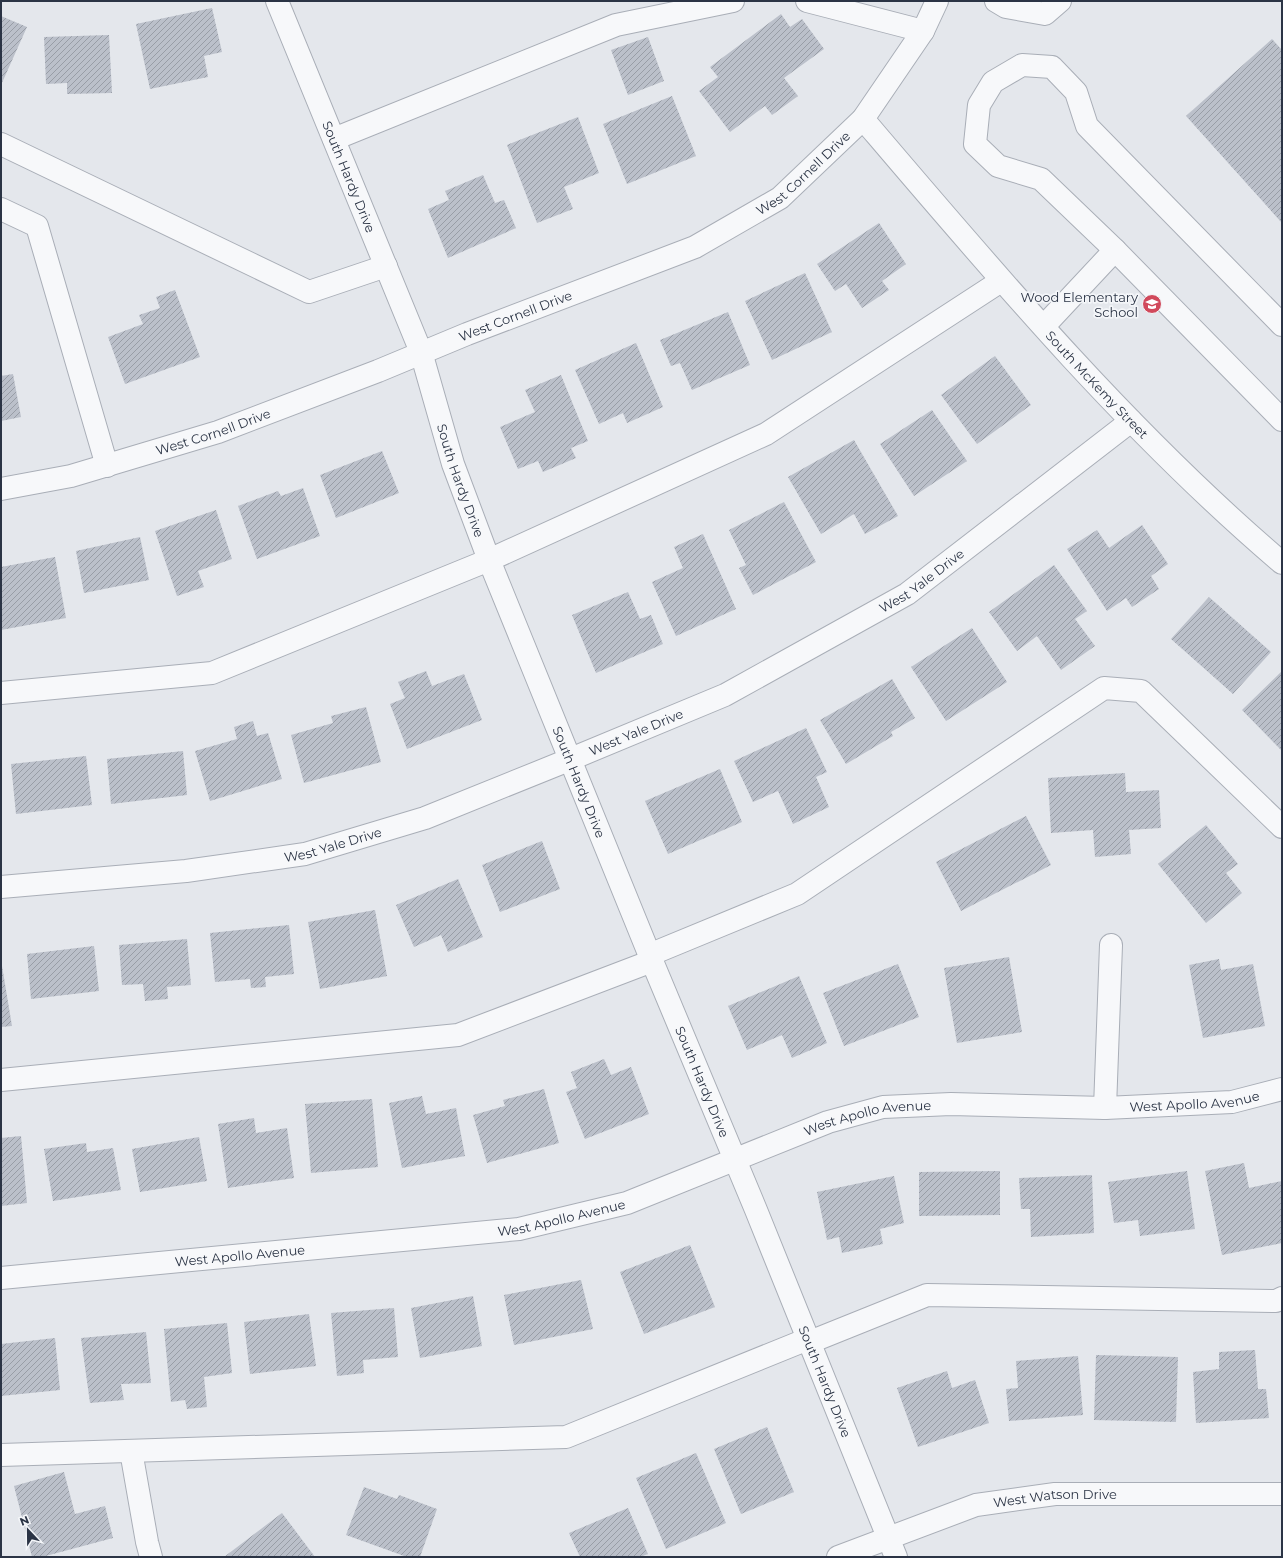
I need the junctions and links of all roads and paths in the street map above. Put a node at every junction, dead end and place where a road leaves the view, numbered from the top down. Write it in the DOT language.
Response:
graph roads {
  1 [pos="277,1"];
  2 [pos="733,1"];
  3 [pos="807,1"];
  4 [pos="937,1"];
  5 [pos="996,1"];
  6 [pos="1060,1"];
  7 [pos="924,31"];
  8 [pos="863,119"];
  9 [pos="334,139"];
  10 [pos="1,144"];
  11 [pos="1,209"];
  12 [pos="1115,250"];
  13 [pos="386,266"];
  14 [pos="1001,281"];
  15 [pos="1282,325"];
  16 [pos="1044,326"];
  17 [pos="421,352"];
  18 [pos="1282,420"];
  19 [pos="1131,421"];
  20 [pos="107,466"];
  21 [pos="1,489"];
  22 [pos="489,560"];
  23 [pos="1282,564"];
  24 [pos="1,693"];
  25 [pos="571,759"];
  26 [pos="1282,827"];
  27 [pos="1,887"];
  28 [pos="1111,945"];
  29 [pos="651,958"];
  30 [pos="1,1080"];
  31 [pos="1282,1089"];
  32 [pos="1105,1108"];
  33 [pos="735,1159"];
  34 [pos="1,1278"];
  35 [pos="1282,1298"];
  36 [pos="809,1341"];
  37 [pos="131,1451"];
  38 [pos="1,1455"];
  39 [pos="1282,1494"];
  40 [pos="888,1537"];
  41 [pos="151,1557"];
  42 [pos="838,1557"];
  43 [pos="896,1557"];
  1 -- 9 [label="street, South Hardy Drive"];
  2 -- 9 [label="street"];
  3 -- 7 [label="street"];
  4 -- 7 [label="street, West Cornell Drive"];
  5 -- 6 [label="street"];
  7 -- 8 [label="street, West Cornell Drive"];
  8 -- 14 [label="street, South McKemy Street"];
  8 -- 17 [label="street, West Cornell Drive"];
  9 -- 13 [label="street, South Hardy Drive"];
  10 -- 13 [label="street"];
  11 -- 20 [label="street"];
  12 -- 15 [label="street"];
  12 -- 16 [label="street"];
  12 -- 18 [label="street"];
  13 -- 17 [label="street, South Hardy Drive"];
  14 -- 16 [label="street, South McKemy Street"];
  14 -- 22 [label="street"];
  16 -- 19 [label="street, South McKemy Street"];
  17 -- 20 [label="street, West Cornell Drive"];
  17 -- 22 [label="street, South Hardy Drive"];
  19 -- 23 [label="street, South McKemy Street"];
  19 -- 25 [label="street, West Yale Drive"];
  20 -- 21 [label="street, West Cornell Drive"];
  22 -- 24 [label="street"];
  22 -- 25 [label="street, South Hardy Drive"];
  25 -- 27 [label="street, West Yale Drive"];
  25 -- 29 [label="street, South Hardy Drive"];
  26 -- 29 [label="street"];
  28 -- 32 [label="street"];
  29 -- 30 [label="street"];
  29 -- 33 [label="street, South Hardy Drive"];
  31 -- 32 [label="street, West Apollo Avenue"];
  32 -- 33 [label="street, West Apollo Avenue"];
  33 -- 34 [label="street, West Apollo Avenue"];
  33 -- 36 [label="street, South Hardy Drive"];
  35 -- 36 [label="street"];
  36 -- 37 [label="street"];
  36 -- 40 [label="street, South Hardy Drive"];
  37 -- 38 [label="street"];
  37 -- 41 [label="street"];
  39 -- 40 [label="street, West Watson Drive"];
  40 -- 42 [label="street, West Watson Drive"];
  40 -- 43 [label="street, South Hardy Drive"];
}
